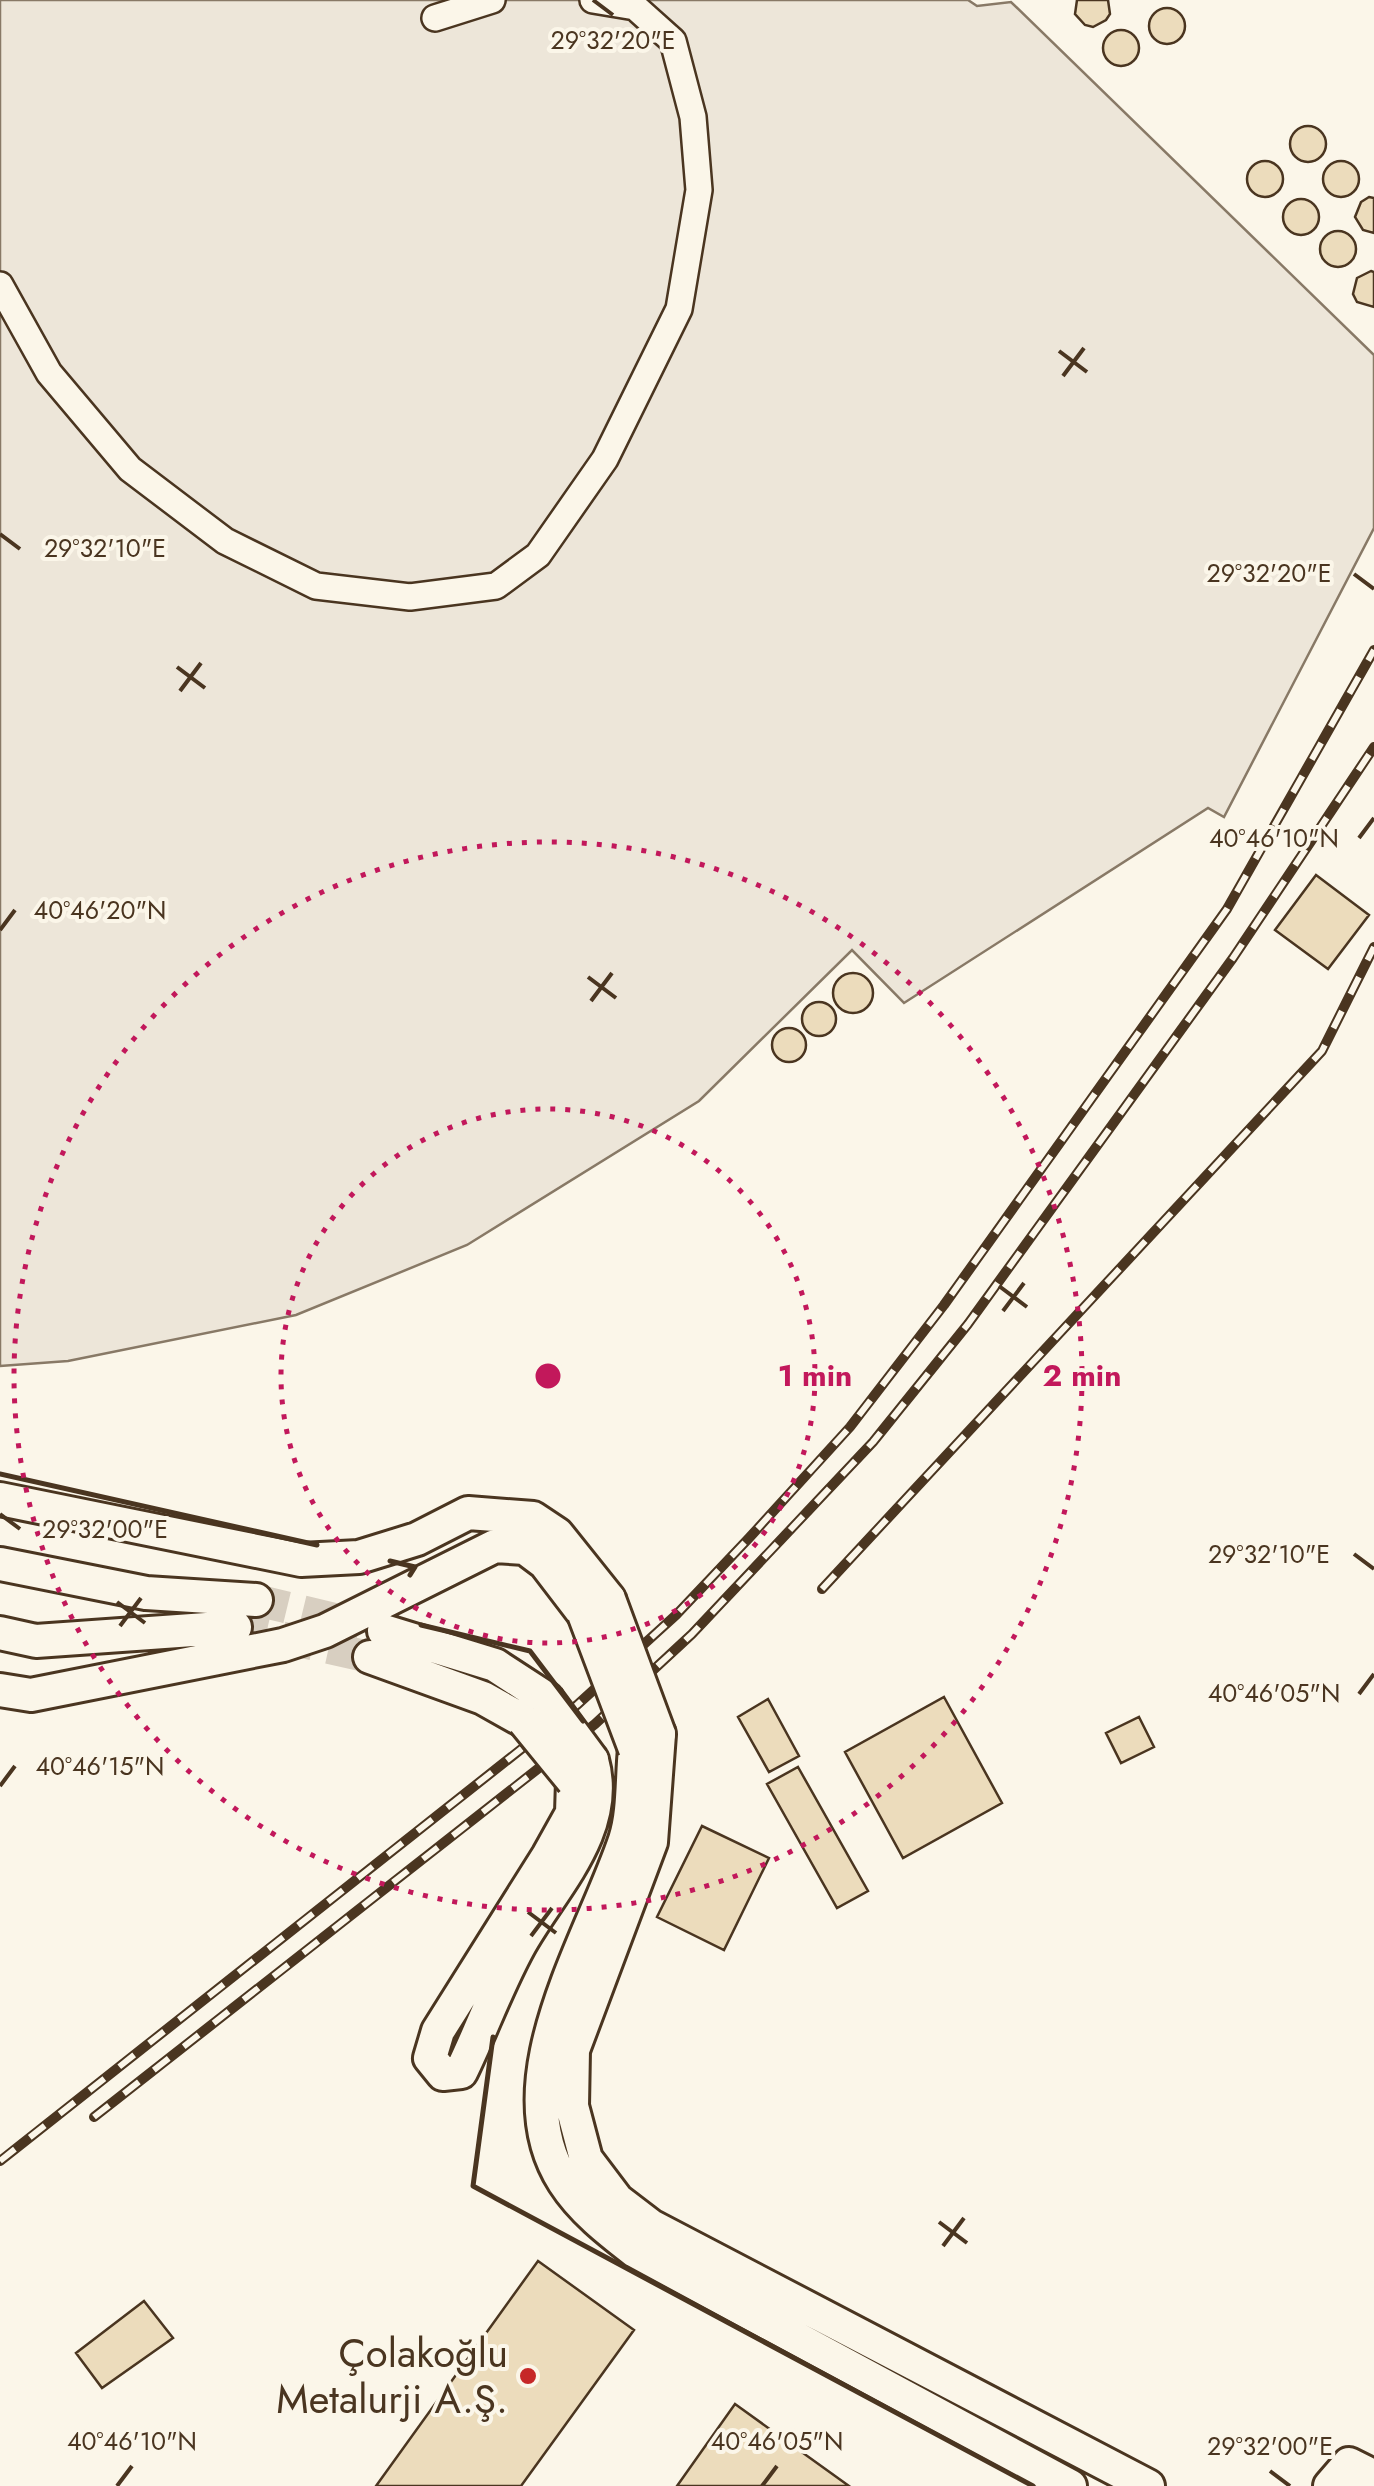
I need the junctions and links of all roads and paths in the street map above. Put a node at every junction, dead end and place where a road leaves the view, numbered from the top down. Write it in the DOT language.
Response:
graph roads {
  1 [pos="492,0"];
  2 [pos="593,0"];
  3 [pos="436,18"];
  4 [pos="0,285"];
  5 [pos="0,1499"];
  6 [pos="0,1564"];
  7 [pos="256,1600"];
  8 [pos="596,1606"];
  9 [pos="234,1627"];
  10 [pos="0,1634"];
  11 [pos="377,1644"];
  12 [pos="0,1690"];
  13 [pos="583,1770"];
  14 [pos="574,2170"];
  15 [pos="1070,2486"];
  16 [pos="1148,2486"];
  17 [pos="1330,2486"];
  18 [pos="1365,2486"];
  1 -- 3 [label="street"];
  2 -- 4 [label="street"];
  5 -- 8 [label="main road"];
  6 -- 7 [label="main road"];
  8 -- 12 [label="main road"];
  8 -- 14 [label="main road, bridge"];
  9 -- 10 [label="main road"];
  11 -- 13 [label="main road, bridge"];
  13 -- 13 [label="main road"];
  14 -- 15 [label="main road"];
  14 -- 16 [label="main road"];
  17 -- 18 [label="main road"];
}
